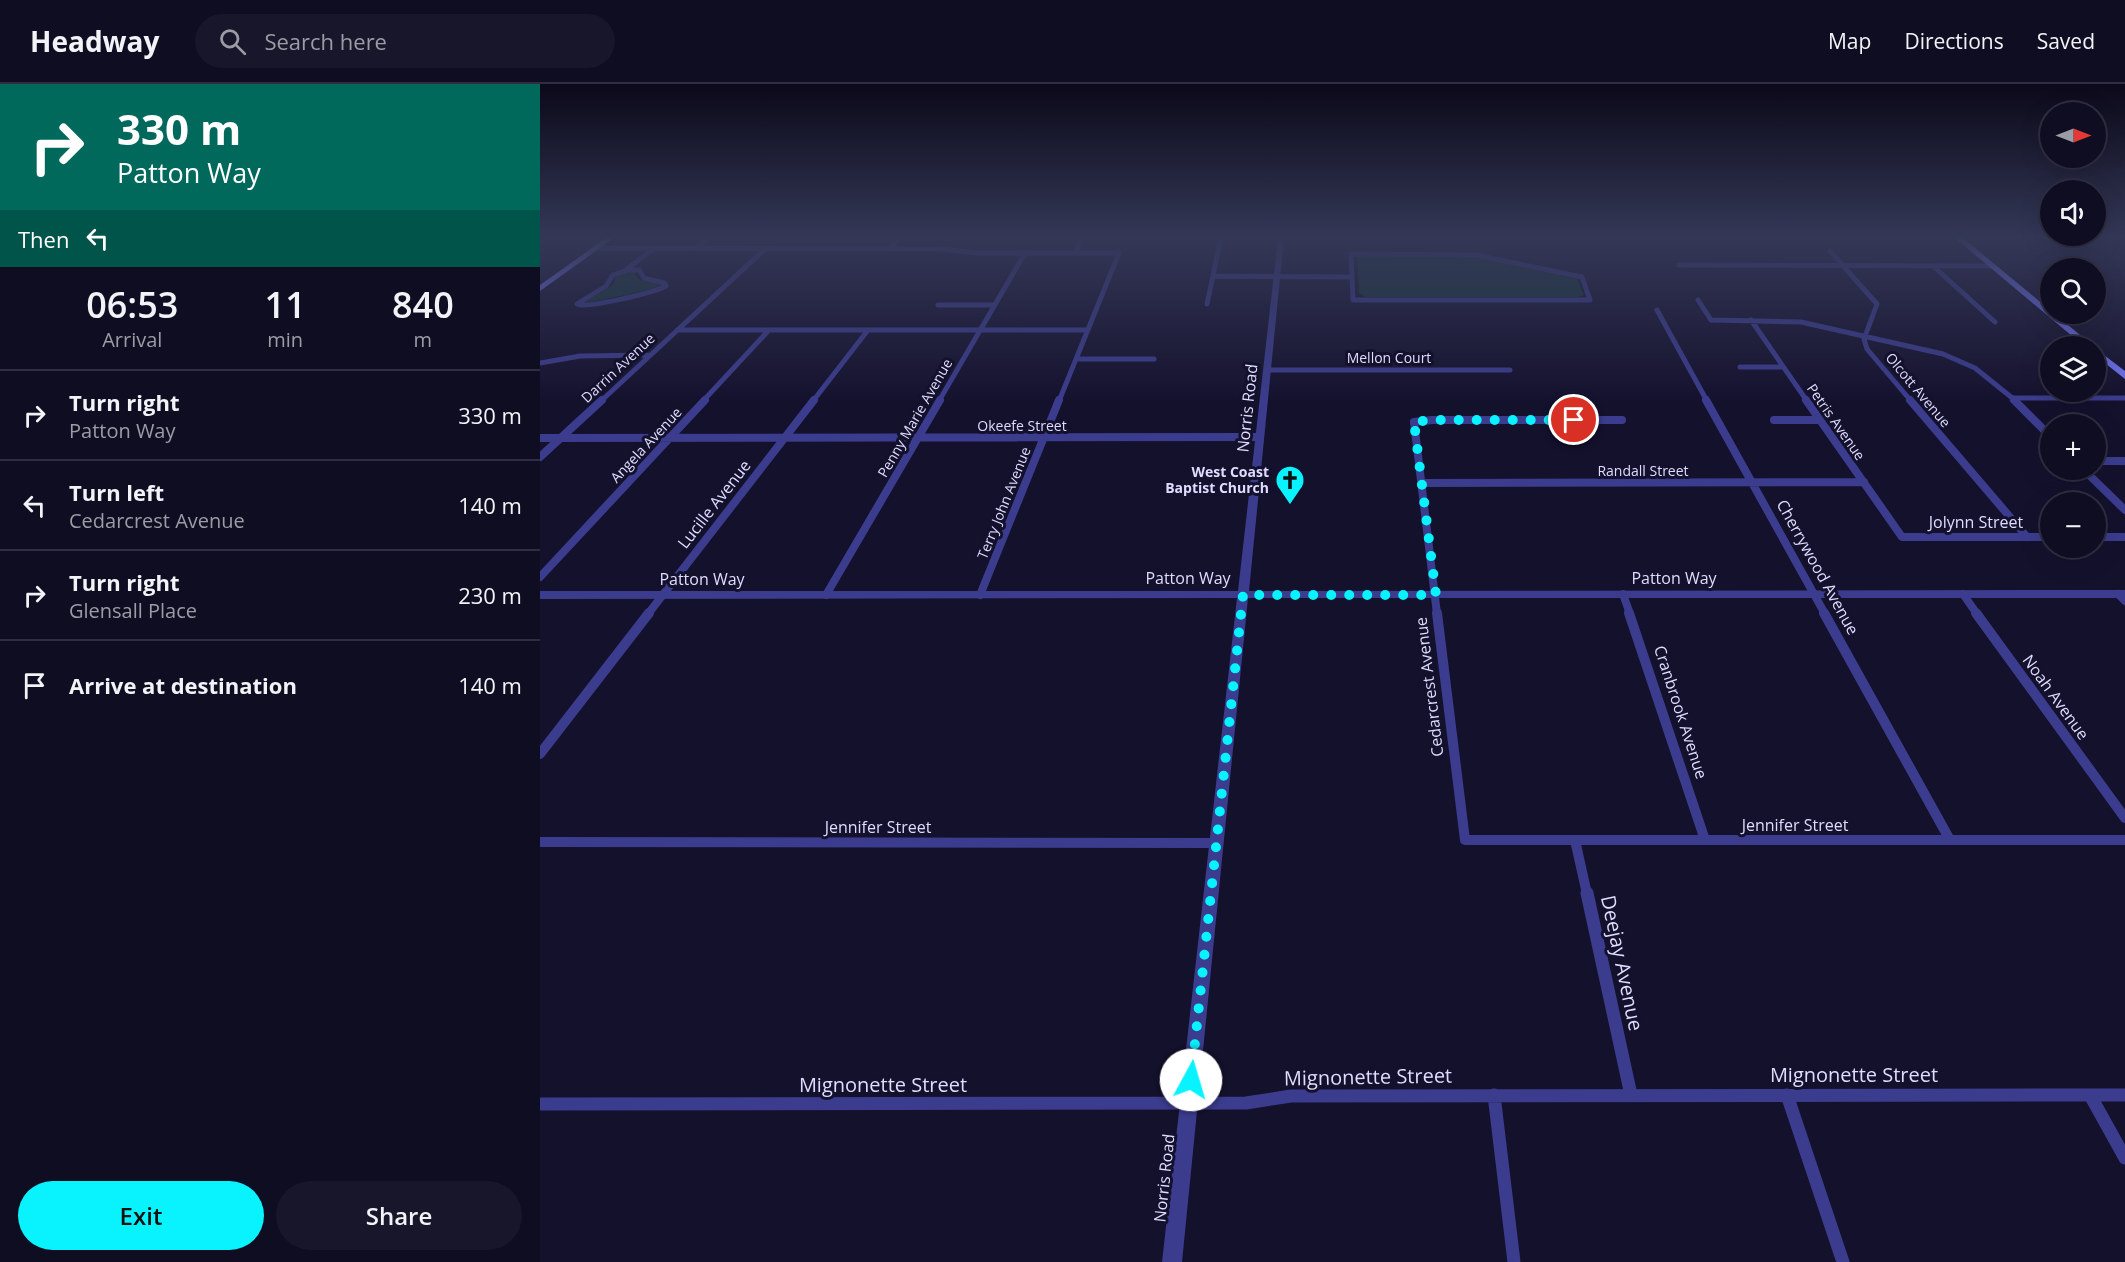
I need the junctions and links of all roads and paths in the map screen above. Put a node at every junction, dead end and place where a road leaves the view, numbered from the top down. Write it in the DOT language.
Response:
graph roads {
  1 [pos="594,293"];
  2 [pos="649,293"];
  3 [pos="717,293"];
  4 [pos="1001,293"];
  5 [pos="1102,293"];
  6 [pos="1209,293"];
  7 [pos="1275,293"];
  8 [pos="1353,293"];
  9 [pos="1588,293"];
  10 [pos="1868,293"];
  11 [pos="1963,293"];
  12 [pos="2025,293"];
  13 [pos="1698,300"];
  14 [pos="1207,304"];
  15 [pos="938,305"];
  16 [pos="994,305"];
  17 [pos="1657,310"];
  18 [pos="1750,320"];
  19 [pos="1995,322"];
  20 [pos="677,330"];
  21 [pos="769,330"];
  22 [pos="868,330"];
  23 [pos="980,330"];
  24 [pos="1087,330"];
  25 [pos="1865,336"];
  26 [pos="2077,336"];
  27 [pos="650,355"];
  28 [pos="1076,359"];
  29 [pos="1155,359"];
  30 [pos="2106,360"];
  31 [pos="540,363"];
  32 [pos="1740,367"];
  33 [pos="1783,367"];
  34 [pos="1267,370"];
  35 [pos="1510,370"];
  36 [pos="2125,376"];
  37 [pos="2013,398"];
  38 [pos="2125,398"];
  39 [pos="1622,420"];
  40 [pos="1774,420"];
  41 [pos="1820,420"];
  42 [pos="2040,426"];
  43 [pos="1260,437"];
  44 [pos="540,438"];
  45 [pos="560,438"];
  46 [pos="669,438"];
  47 [pos="785,438"];
  48 [pos="917,438"];
  49 [pos="1044,438"];
  50 [pos="540,457"];
  51 [pos="2106,461"];
  52 [pos="2125,461"];
  53 [pos="2095,480"];
  54 [pos="1864,482"];
  55 [pos="1423,483"];
  56 [pos="1753,483"];
  57 [pos="2125,510"];
  58 [pos="1902,537"];
  59 [pos="2027,537"];
  60 [pos="2040,537"];
  61 [pos="2106,537"];
  62 [pos="2125,537"];
  63 [pos="540,577"];
  64 [pos="1623,594"];
  65 [pos="1815,594"];
  66 [pos="1963,594"];
  67 [pos="540,595"];
  68 [pos="663,595"];
  69 [pos="826,595"];
  70 [pos="980,595"];
  71 [pos="1243,595"];
  72 [pos="1436,595"];
  73 [pos="2123,597"];
  74 [pos="540,754"];
  75 [pos="2125,818"];
  76 [pos="1465,840"];
  77 [pos="1575,840"];
  78 [pos="1705,840"];
  79 [pos="1950,840"];
  80 [pos="2125,840"];
  81 [pos="540,842"];
  82 [pos="1217,843"];
  83 [pos="1494,1095"];
  84 [pos="1631,1095"];
  85 [pos="1787,1095"];
  86 [pos="2090,1095"];
  87 [pos="2125,1095"];
  88 [pos="540,1104"];
  89 [pos="1189,1104"];
  90 [pos="2125,1158"];
  91 [pos="1172,1262"];
  92 [pos="1514,1262"];
  93 [pos="1843,1262"];
  1 -- 2 [label="street"];
  3 -- 20 [label="street, Darrin Avenue"];
  4 -- 16 [label="street, Penny Marie Avenue"];
  5 -- 24 [label="street, Terry John Avenue"];
  6 -- 14 [label="street"];
  7 -- 34 [label="street, Norris Road"];
  8 -- 9 [label="street"];
  10 -- 25 [label="street"];
  11 -- 19 [label="street"];
  12 -- 26 [label="main road"];
  13 -- 18 [label="street"];
  15 -- 16 [label="street"];
  16 -- 23 [label="street, Penny Marie Avenue"];
  17 -- 56 [label="street, Cherrywood Avenue"];
  18 -- 25 [label="street"];
  18 -- 33 [label="street, Petris Avenue"];
  20 -- 21 [label="street"];
  20 -- 27 [label="street, Darrin Avenue"];
  21 -- 22 [label="street"];
  21 -- 46 [label="street, Angela Avenue"];
  22 -- 23 [label="street"];
  22 -- 47 [label="street, Lucille Avenue"];
  23 -- 24 [label="street"];
  23 -- 48 [label="street, Penny Marie Avenue"];
  24 -- 28 [label="street, Terry John Avenue"];
  25 -- 37 [label="street"];
  25 -- 59 [label="street, Olcott Avenue"];
  27 -- 31 [label="street"];
  27 -- 45 [label="street, Darrin Avenue"];
  28 -- 29 [label="street"];
  28 -- 49 [label="street, Terry John Avenue"];
  30 -- 36 [label="main road"];
  32 -- 33 [label="street"];
  33 -- 41 [label="street, Petris Avenue"];
  34 -- 35 [label="street, Mellon Court"];
  34 -- 43 [label="street, Norris Road"];
  37 -- 38 [label="street"];
  37 -- 42 [label="street"];
  39 -- 55 [label="street, Cedarcrest Avenue"];
  40 -- 41 [label="street"];
  41 -- 54 [label="street, Petris Avenue"];
  43 -- 49 [label="street, Okeefe Street"];
  43 -- 71 [label="street, Norris Road"];
  44 -- 45 [label="street"];
  45 -- 46 [label="street"];
  45 -- 50 [label="street, Darrin Avenue"];
  46 -- 47 [label="street, Okeefe Street"];
  46 -- 63 [label="street, Angela Avenue"];
  47 -- 48 [label="street, Okeefe Street"];
  47 -- 68 [label="street, Lucille Avenue"];
  48 -- 49 [label="street, Okeefe Street"];
  48 -- 69 [label="street, Penny Marie Avenue"];
  49 -- 70 [label="street, Terry John Avenue"];
  51 -- 52 [label="street"];
  53 -- 57 [label="street"];
  54 -- 56 [label="street, Randall Street"];
  54 -- 58 [label="street, Petris Avenue"];
  55 -- 56 [label="street, Randall Street"];
  55 -- 72 [label="street, Cedarcrest Avenue"];
  56 -- 65 [label="street, Cherrywood Avenue"];
  58 -- 59 [label="street, Jolynn Street"];
  59 -- 60 [label="street, Jolynn Street"];
  61 -- 62 [label="street"];
  64 -- 65 [label="street, Patton Way"];
  64 -- 72 [label="street, Patton Way"];
  64 -- 78 [label="street, Cranbrook Avenue"];
  65 -- 66 [label="street, Patton Way"];
  65 -- 79 [label="street, Cherrywood Avenue"];
  66 -- 73 [label="street, Patton Way"];
  66 -- 75 [label="street, Noah Avenue"];
  67 -- 68 [label="street, Patton Way"];
  68 -- 69 [label="street, Patton Way"];
  68 -- 74 [label="street, Lucille Avenue"];
  69 -- 70 [label="street, Patton Way"];
  70 -- 71 [label="street, Patton Way"];
  71 -- 72 [label="street, Patton Way"];
  71 -- 82 [label="street, Norris Road"];
  72 -- 76 [label="street, Cedarcrest Avenue"];
  76 -- 77 [label="street, Jennifer Street"];
  77 -- 78 [label="street, Jennifer Street"];
  77 -- 84 [label="street, Deejay Avenue"];
  78 -- 79 [label="street, Jennifer Street"];
  79 -- 80 [label="street, Jennifer Street"];
  81 -- 82 [label="street, Jennifer Street"];
  82 -- 89 [label="street, Norris Road"];
  83 -- 84 [label="street, Mignonette Street"];
  83 -- 89 [label="street, Mignonette Street"];
  83 -- 92 [label="street"];
  84 -- 85 [label="street, Mignonette Street"];
  85 -- 86 [label="street, Mignonette Street"];
  85 -- 93 [label="street"];
  86 -- 87 [label="street, Mignonette Street"];
  86 -- 90 [label="street"];
  88 -- 89 [label="street, Mignonette Street"];
  89 -- 91 [label="street, Norris Road"];
}
